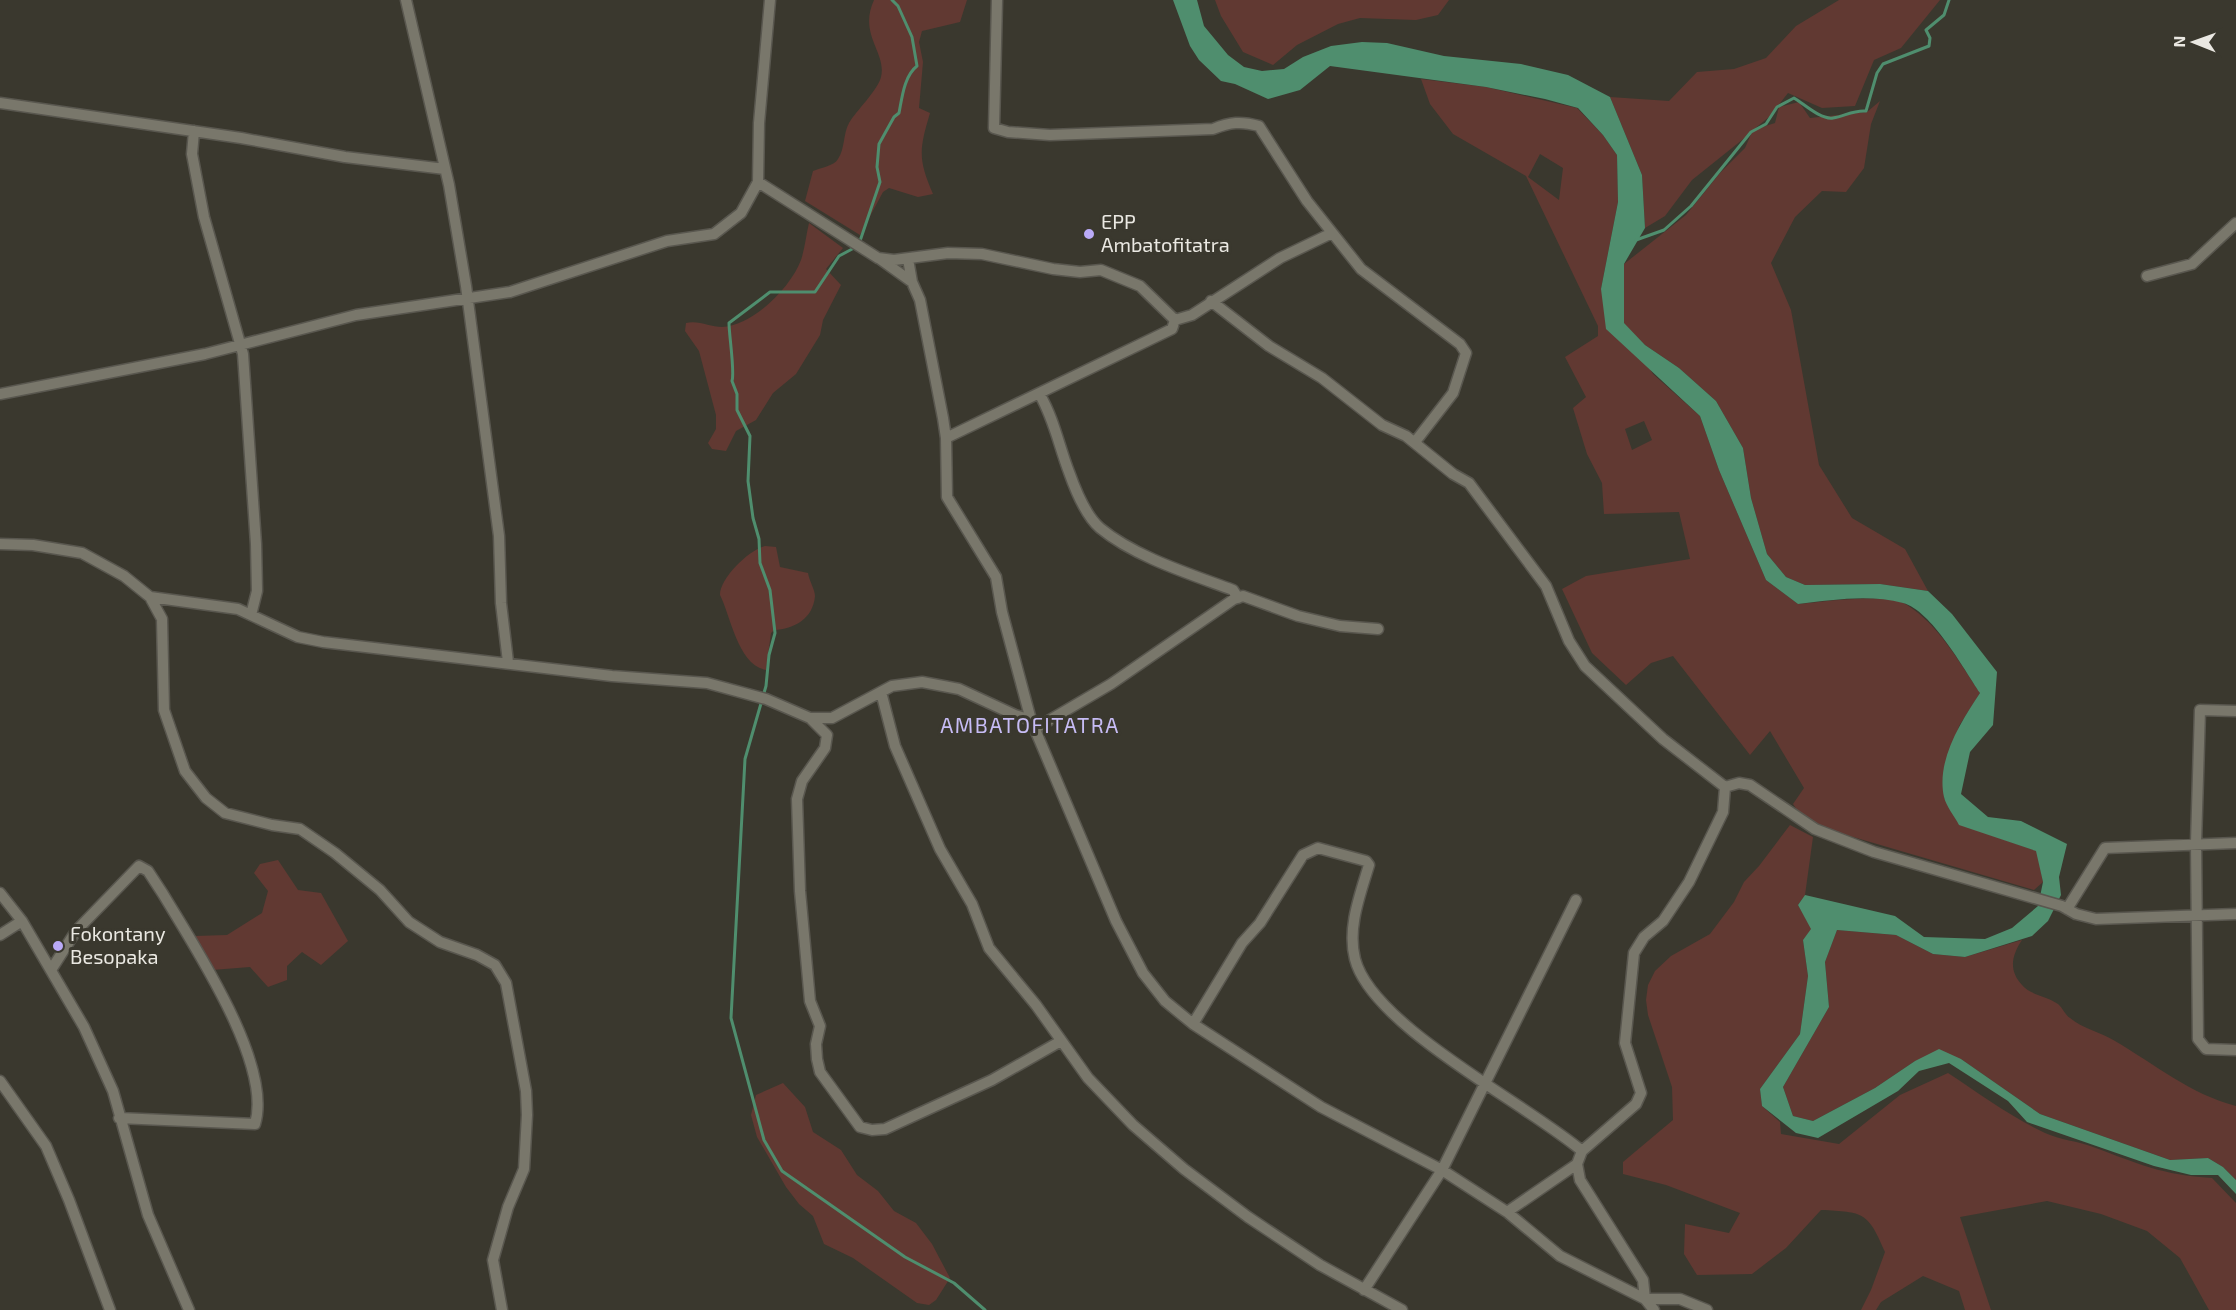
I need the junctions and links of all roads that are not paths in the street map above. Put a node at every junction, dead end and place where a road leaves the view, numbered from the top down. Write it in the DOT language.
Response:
graph roads {
  1 [pos="406,0"];
  2 [pos="770,0"];
  3 [pos="997,0"];
  4 [pos="0,103"];
  5 [pos="194,131"];
  6 [pos="445,169"];
  7 [pos="758,182"];
  8 [pos="2236,223"];
  9 [pos="1332,233"];
  10 [pos="878,258"];
  11 [pos="908,259"];
  12 [pos="2147,276"];
  13 [pos="912,282"];
  14 [pos="468,300"];
  15 [pos="1211,301"];
  16 [pos="1175,320"];
  17 [pos="239,346"];
  18 [pos="0,394"];
  19 [pos="1040,395"];
  20 [pos="946,438"];
  21 [pos="1415,442"];
  22 [pos="0,544"];
  23 [pos="150,597"];
  24 [pos="1238,598"];
  25 [pos="251,615"];
  26 [pos="1378,629"];
  27 [pos="508,662"];
  28 [pos="881,692"];
  29 [pos="2236,711"];
  30 [pos="810,718"];
  31 [pos="1033,724"];
  32 [pos="1725,788"];
  33 [pos="2196,843"];
  34 [pos="2236,843"];
  35 [pos="0,893"];
  36 [pos="1576,900"];
  37 [pos="2065,907"];
  38 [pos="2195,913"];
  39 [pos="2236,914"];
  40 [pos="22,921"];
  41 [pos="0,935"];
  42 [pos="51,970"];
  43 [pos="1193,1024"];
  44 [pos="1061,1041"];
  45 [pos="2236,1050"];
  46 [pos="0,1081"];
  47 [pos="1484,1083"];
  48 [pos="119,1118"];
  49 [pos="1582,1151"];
  50 [pos="1577,1164"];
  51 [pos="1442,1170"];
  52 [pos="1508,1212"];
  53 [pos="1364,1290"];
  54 [pos="1644,1299"];
  55 [pos="110,1310"];
  56 [pos="189,1310"];
  57 [pos="502,1310"];
  58 [pos="1402,1310"];
  59 [pos="1654,1310"];
  60 [pos="1707,1310"];
  1 -- 6 [label="street"];
  2 -- 7 [label="street"];
  3 -- 9 [label="street"];
  4 -- 5 [label="street"];
  5 -- 6 [label="street"];
  5 -- 17 [label="street"];
  6 -- 14 [label="street"];
  7 -- 10 [label="street"];
  7 -- 14 [label="street"];
  8 -- 12 [label="street"];
  9 -- 15 [label="street"];
  9 -- 21 [label="street"];
  10 -- 11 [label="street"];
  10 -- 13 [label="street"];
  11 -- 13 [label="street"];
  11 -- 16 [label="street"];
  13 -- 20 [label="street"];
  14 -- 17 [label="street"];
  14 -- 27 [label="street"];
  15 -- 16 [label="street"];
  15 -- 21 [label="street"];
  16 -- 19 [label="street"];
  17 -- 18 [label="street"];
  17 -- 25 [label="street"];
  19 -- 20 [label="street"];
  19 -- 24 [label="street"];
  20 -- 31 [label="street"];
  21 -- 32 [label="street"];
  22 -- 23 [label="street"];
  23 -- 25 [label="street"];
  23 -- 57 [label="street"];
  24 -- 26 [label="street"];
  24 -- 31 [label="street"];
  25 -- 27 [label="street"];
  27 -- 30 [label="street"];
  28 -- 30 [label="street"];
  28 -- 31 [label="street"];
  28 -- 44 [label="street"];
  29 -- 33 [label="street"];
  30 -- 44 [label="street"];
  31 -- 43 [label="street"];
  32 -- 37 [label="street"];
  32 -- 49 [label="street"];
  33 -- 34 [label="street"];
  33 -- 37 [label="street"];
  33 -- 38 [label="street"];
  35 -- 40 [label="street"];
  36 -- 47 [label="street"];
  37 -- 38 [label="street"];
  38 -- 39 [label="street"];
  38 -- 45 [label="street"];
  40 -- 41 [label="street"];
  40 -- 42 [label="street"];
  42 -- 48 [label="street"];
  42 -- 48 [label="street"];
  43 -- 47 [label="street"];
  43 -- 51 [label="street"];
  44 -- 53 [label="street"];
  46 -- 55 [label="street"];
  47 -- 49 [label="street"];
  47 -- 51 [label="street"];
  48 -- 56 [label="street"];
  49 -- 50 [label="street"];
  50 -- 52 [label="street"];
  50 -- 54 [label="street"];
  51 -- 52 [label="street"];
  51 -- 53 [label="street"];
  52 -- 54 [label="street"];
  53 -- 58 [label="street"];
  54 -- 59 [label="street"];
  54 -- 60 [label="street"];
}
